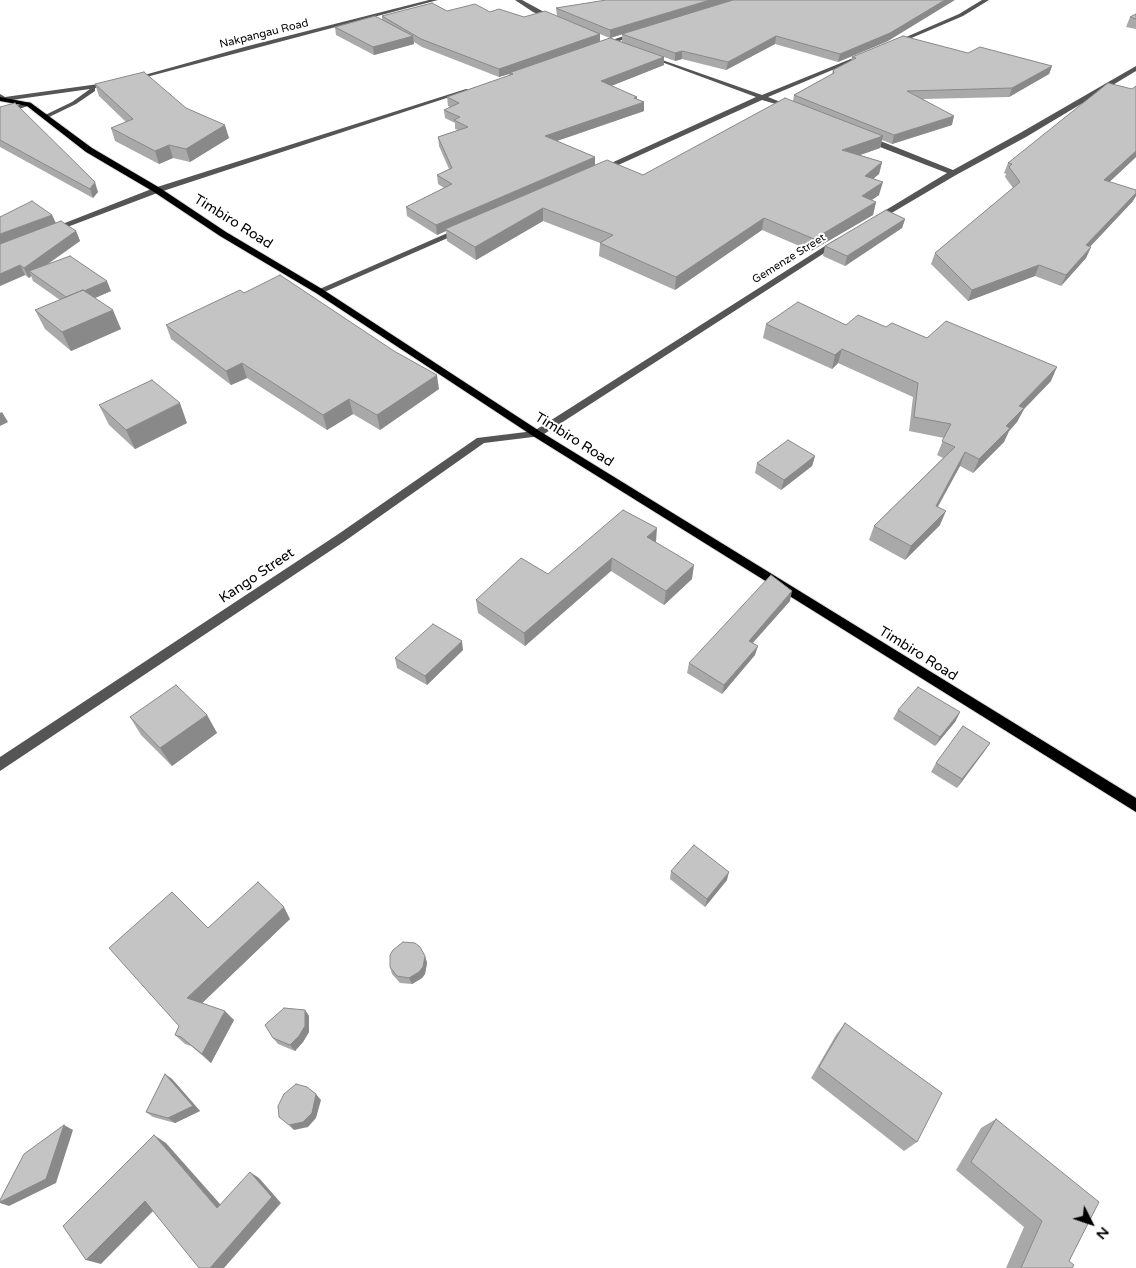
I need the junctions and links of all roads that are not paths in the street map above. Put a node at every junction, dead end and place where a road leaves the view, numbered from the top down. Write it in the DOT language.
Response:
graph roads {
  1 [pos="435,0"];
  2 [pos="518,0"];
  3 [pos="986,0"];
  4 [pos="560,21"];
  5 [pos="646,30"];
  6 [pos="601,38"];
  7 [pos="610,42"];
  8 [pos="618,45"];
  9 [pos="592,48"];
  10 [pos="882,48"];
  11 [pos="872,52"];
  12 [pos="646,55"];
  13 [pos="1136,68"];
  14 [pos="98,88"];
  15 [pos="475,88"];
  16 [pos="762,97"];
  17 [pos="1,98"];
  18 [pos="30,104"];
  19 [pos="799,111"];
  20 [pos="0,113"];
  21 [pos="47,116"];
  22 [pos="853,133"];
  23 [pos="593,173"];
  24 [pos="953,173"];
  25 [pos="158,190"];
  26 [pos="864,225"];
  27 [pos="465,228"];
  28 [pos="46,232"];
  29 [pos="848,235"];
  30 [pos="319,291"];
  31 [pos="537,434"];
  32 [pos="0,765"];
  33 [pos="1136,806"];
  1 -- 14 [label="street, Nakpangau Road"];
  2 -- 4 [label="street"];
  3 -- 10 [label="street"];
  5 -- 7 [label="street"];
  6 -- 7 [label="street"];
  7 -- 8 [label="street"];
  7 -- 9 [label="street"];
  11 -- 16 [label="street"];
  12 -- 16 [label="street"];
  13 -- 24 [label="street"];
  14 -- 17 [label="street, Nakpangau Road"];
  14 -- 21 [label="street, Nakpangau Road"];
  15 -- 25 [label="street"];
  16 -- 19 [label="street"];
  16 -- 23 [label="street"];
  17 -- 18 [label="main road, Timbiro Road"];
  18 -- 20 [label="street"];
  18 -- 21 [label="main road, Timbiro Road"];
  21 -- 25 [label="main road, Timbiro Road"];
  22 -- 24 [label="street"];
  24 -- 26 [label="street"];
  25 -- 28 [label="street"];
  25 -- 30 [label="main road, Timbiro Road"];
  27 -- 30 [label="street"];
  29 -- 31 [label="street, Gemenze Street"];
  30 -- 31 [label="main road, Timbiro Road"];
  31 -- 32 [label="street, Kango Street"];
  31 -- 33 [label="main road, Timbiro Road"];
}
